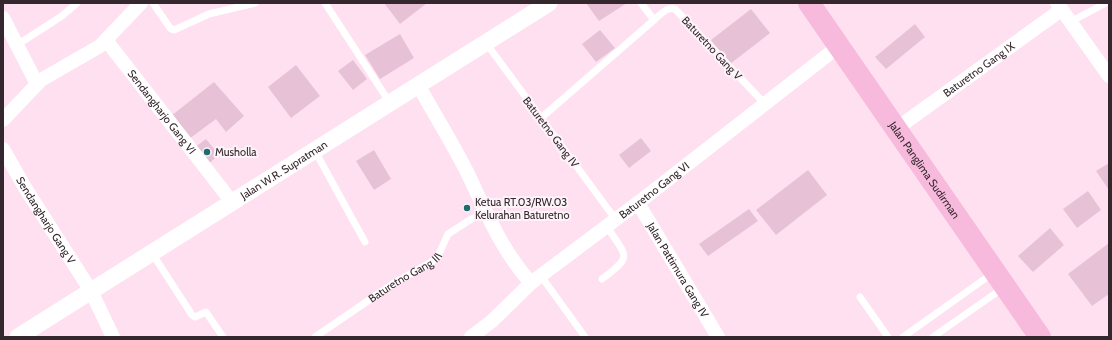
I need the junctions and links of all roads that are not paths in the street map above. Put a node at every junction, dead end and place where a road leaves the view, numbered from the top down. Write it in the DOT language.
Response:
graph roads {
  1 [pos="77,3"];
  2 [pos="141,3"];
  3 [pos="153,3"];
  4 [pos="255,3"];
  5 [pos="325,3"];
  6 [pos="550,3"];
  7 [pos="641,3"];
  8 [pos="810,3"];
  9 [pos="1106,3"];
  10 [pos="1059,6"];
  11 [pos="3,18"];
  12 [pos="654,20"];
  13 [pos="1070,22"];
  14 [pos="106,40"];
  15 [pos="485,43"];
  16 [pos="17,45"];
  17 [pos="839,46"];
  18 [pos="1109,76"];
  19 [pos="37,84"];
  20 [pos="418,86"];
  21 [pos="391,103"];
  22 [pos="765,104"];
  23 [pos="541,118"];
  24 [pos="3,120"];
  25 [pos="896,129"];
  26 [pos="3,149"];
  27 [pos="314,151"];
  28 [pos="232,202"];
  29 [pos="638,203"];
  30 [pos="484,211"];
  31 [pos="612,223"];
  32 [pos="365,242"];
  33 [pos="152,253"];
  34 [pos="602,279"];
  35 [pos="1000,279"];
  36 [pos="536,280"];
  37 [pos="91,291"];
  38 [pos="860,297"];
  39 [pos="18,337"];
  40 [pos="113,337"];
  41 [pos="223,337"];
  42 [pos="316,337"];
  43 [pos="471,337"];
  44 [pos="585,337"];
  45 [pos="718,337"];
  46 [pos="888,337"];
  47 [pos="903,337"];
  48 [pos="933,337"];
  49 [pos="1040,337"];
  1 -- 16 [label="lane"];
  2 -- 14 [label="street"];
  3 -- 4 [label="lane"];
  5 -- 21 [label="lane"];
  6 -- 15 [label="street, Jalan W.R. Supratman"];
  7 -- 12 [label="lane"];
  8 -- 17 [label="highway, Jalan Panglima Sudirman"];
  9 -- 13 [label="lane"];
  10 -- 13 [label="street, Baturetno Gang IX"];
  10 -- 25 [label="street, Baturetno Gang IX"];
  11 -- 16 [label="street"];
  12 -- 22 [label="lane, Baturetno Gang V"];
  12 -- 23 [label="lane, Baturetno Gang V"];
  13 -- 18 [label="street, Baturetno Gang IX"];
  14 -- 19 [label="street"];
  14 -- 28 [label="street, Sendangharjo Gang VI"];
  15 -- 20 [label="street, Jalan W.R. Supratman"];
  15 -- 23 [label="lane, Baturetno Gang IV"];
  16 -- 19 [label="street"];
  17 -- 22 [label="street, Baturetno Gang VI"];
  17 -- 25 [label="highway, Jalan Panglima Sudirman"];
  19 -- 24 [label="street"];
  20 -- 21 [label="street, Jalan W.R. Supratman"];
  20 -- 30 [label="street"];
  21 -- 27 [label="street, Jalan W.R. Supratman"];
  22 -- 29 [label="street, Baturetno Gang VI"];
  23 -- 31 [label="lane, Baturetno Gang IV"];
  25 -- 35 [label="highway, Jalan Panglima Sudirman"];
  26 -- 37 [label="street, Sendangharjo Gang V"];
  27 -- 28 [label="street, Jalan W.R. Supratman"];
  27 -- 32 [label="lane"];
  28 -- 33 [label="street, Jalan W.R. Supratman"];
  29 -- 31 [label="street, Baturetno Gang VI"];
  29 -- 45 [label="street, Jalan Pattimura Gang IV"];
  30 -- 36 [label="street"];
  30 -- 42 [label="lane, Baturetno Gang III"];
  31 -- 34 [label="lane, Baturetno Gang IV"];
  31 -- 36 [label="street, Baturetno Gang VI"];
  33 -- 37 [label="street, Jalan W.R. Supratman"];
  33 -- 41 [label="lane"];
  35 -- 47 [label="lane"];
  35 -- 48 [label="lane"];
  35 -- 49 [label="highway, Jalan Panglima Sudirman"];
  36 -- 43 [label="street, Baturetno Gang VI"];
  36 -- 44 [label="lane"];
  37 -- 39 [label="street, Jalan W.R. Supratman"];
  37 -- 40 [label="street, Sendangharjo Gang V"];
  38 -- 46 [label="lane"];
}
